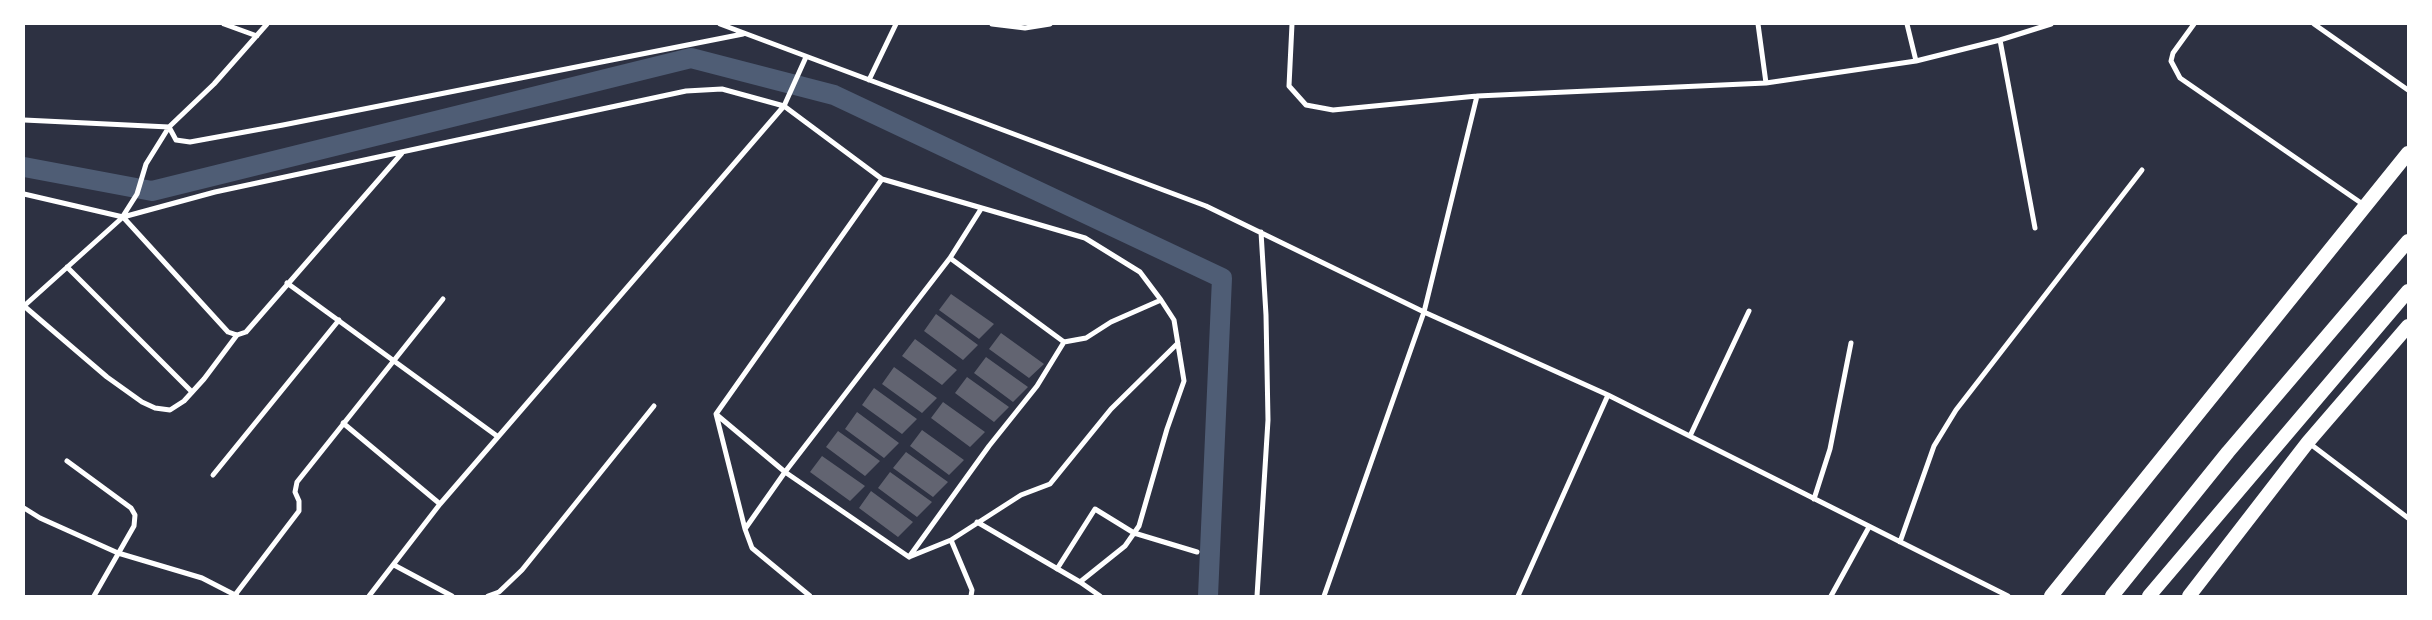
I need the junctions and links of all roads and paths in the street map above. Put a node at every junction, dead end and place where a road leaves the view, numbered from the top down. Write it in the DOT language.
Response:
graph roads {
  1 [pos="224,24"];
  2 [pos="267,24"];
  3 [pos="720,24"];
  4 [pos="896,24"];
  5 [pos="992,24"];
  6 [pos="1050,24"];
  7 [pos="1292,24"];
  8 [pos="1758,24"];
  9 [pos="1907,24"];
  10 [pos="2051,24"];
  11 [pos="2194,24"];
  12 [pos="2314,24"];
  13 [pos="744,33"];
  14 [pos="257,36"];
  15 [pos="2000,40"];
  16 [pos="806,57"];
  17 [pos="1916,61"];
  18 [pos="869,80"];
  19 [pos="1766,83"];
  20 [pos="2408,90"];
  21 [pos="1477,96"];
  22 [pos="784,106"];
  23 [pos="24,120"];
  24 [pos="169,126"];
  25 [pos="402,152"];
  26 [pos="2408,153"];
  27 [pos="2142,170"];
  28 [pos="882,180"];
  29 [pos="24,194"];
  30 [pos="2365,206"];
  31 [pos="981,209"];
  32 [pos="123,217"];
  33 [pos="2035,228"];
  34 [pos="1261,232"];
  35 [pos="2408,241"];
  36 [pos="950,258"];
  37 [pos="66,267"];
  38 [pos="287,283"];
  39 [pos="2408,291"];
  40 [pos="443,299"];
  41 [pos="1161,300"];
  42 [pos="24,306"];
  43 [pos="1750,310"];
  44 [pos="1424,312"];
  45 [pos="339,320"];
  46 [pos="2408,326"];
  47 [pos="237,335"];
  48 [pos="1064,342"];
  49 [pos="1178,343"];
  50 [pos="1851,343"];
  51 [pos="395,360"];
  52 [pos="192,392"];
  53 [pos="1608,395"];
  54 [pos="654,406"];
  55 [pos="716,414"];
  56 [pos="343,423"];
  57 [pos="497,436"];
  58 [pos="1690,436"];
  59 [pos="2308,442"];
  60 [pos="67,462"];
  61 [pos="785,472"];
  62 [pos="213,475"];
  63 [pos="1814,499"];
  64 [pos="440,504"];
  65 [pos="24,508"];
  66 [pos="2408,518"];
  67 [pos="977,522"];
  68 [pos="1870,526"];
  69 [pos="745,529"];
  70 [pos="1134,533"];
  71 [pos="951,540"];
  72 [pos="1900,542"];
  73 [pos="1197,552"];
  74 [pos="118,553"];
  75 [pos="909,557"];
  76 [pos="394,565"];
  77 [pos="1058,569"];
  78 [pos="1080,582"];
  79 [pos="94,596"];
  80 [pos="236,596"];
  81 [pos="369,596"];
  82 [pos="452,596"];
  83 [pos="488,596"];
  84 [pos="810,596"];
  85 [pos="971,596"];
  86 [pos="1100,596"];
  87 [pos="1257,596"];
  88 [pos="1324,596"];
  89 [pos="1518,596"];
  90 [pos="1831,596"];
  91 [pos="2008,596"];
  92 [pos="2051,596"];
  93 [pos="2112,596"];
  94 [pos="2149,596"];
  95 [pos="2188,596"];
  1 -- 14 [label="street"];
  2 -- 14 [label="street"];
  3 -- 13 [label="street"];
  4 -- 18 [label="street"];
  5 -- 6 [label="street"];
  7 -- 21 [label="street"];
  8 -- 19 [label="street"];
  9 -- 17 [label="street"];
  10 -- 15 [label="street"];
  11 -- 30 [label="street"];
  12 -- 20 [label="street"];
  13 -- 16 [label="street"];
  13 -- 24 [label="street"];
  14 -- 24 [label="street"];
  15 -- 17 [label="street"];
  15 -- 33 [label="street"];
  16 -- 18 [label="street"];
  16 -- 22 [label="street"];
  17 -- 19 [label="street"];
  18 -- 34 [label="street"];
  19 -- 21 [label="street"];
  21 -- 44 [label="street"];
  22 -- 25 [label="street"];
  22 -- 28 [label="street"];
  22 -- 57 [label="street"];
  23 -- 24 [label="street"];
  24 -- 32 [label="street"];
  25 -- 32 [label="street"];
  25 -- 38 [label="street"];
  26 -- 30 [label="highway"];
  27 -- 72 [label="street"];
  28 -- 31 [label="street"];
  28 -- 55 [label="street"];
  29 -- 32 [label="street"];
  30 -- 92 [label="highway"];
  31 -- 36 [label="street"];
  31 -- 41 [label="street"];
  32 -- 37 [label="street"];
  32 -- 47 [label="street"];
  34 -- 44 [label="street"];
  34 -- 87 [label="street"];
  35 -- 93 [label="highway"];
  36 -- 48 [label="street"];
  36 -- 61 [label="street"];
  37 -- 42 [label="street"];
  37 -- 52 [label="street"];
  38 -- 45 [label="street"];
  38 -- 47 [label="street"];
  39 -- 94 [label="highway"];
  40 -- 51 [label="street"];
  41 -- 48 [label="street"];
  41 -- 49 [label="street"];
  42 -- 52 [label="street"];
  43 -- 58 [label="street"];
  44 -- 53 [label="street"];
  44 -- 88 [label="street"];
  45 -- 51 [label="street"];
  45 -- 62 [label="street"];
  46 -- 59 [label="highway"];
  47 -- 52 [label="street"];
  48 -- 75 [label="street"];
  49 -- 67 [label="street"];
  49 -- 70 [label="street"];
  50 -- 63 [label="street"];
  51 -- 56 [label="street"];
  51 -- 57 [label="street"];
  53 -- 58 [label="street"];
  53 -- 89 [label="street"];
  54 -- 83 [label="street"];
  55 -- 61 [label="street"];
  55 -- 69 [label="street"];
  56 -- 64 [label="street"];
  56 -- 80 [label="street"];
  57 -- 64 [label="street"];
  58 -- 63 [label="street"];
  59 -- 66 [label="street"];
  59 -- 95 [label="highway"];
  60 -- 74 [label="street"];
  61 -- 69 [label="street"];
  61 -- 75 [label="street"];
  63 -- 68 [label="street"];
  64 -- 76 [label="street"];
  65 -- 74 [label="street"];
  67 -- 71 [label="street"];
  67 -- 77 [label="street"];
  68 -- 72 [label="street"];
  68 -- 90 [label="street"];
  69 -- 84 [label="street"];
  70 -- 73 [label="street"];
  70 -- 77 [label="street"];
  70 -- 78 [label="street"];
  71 -- 75 [label="street"];
  71 -- 85 [label="street"];
  72 -- 91 [label="street"];
  74 -- 79 [label="street"];
  74 -- 80 [label="street"];
  76 -- 81 [label="street"];
  76 -- 82 [label="street"];
  77 -- 78 [label="street"];
  78 -- 86 [label="street"];
}
